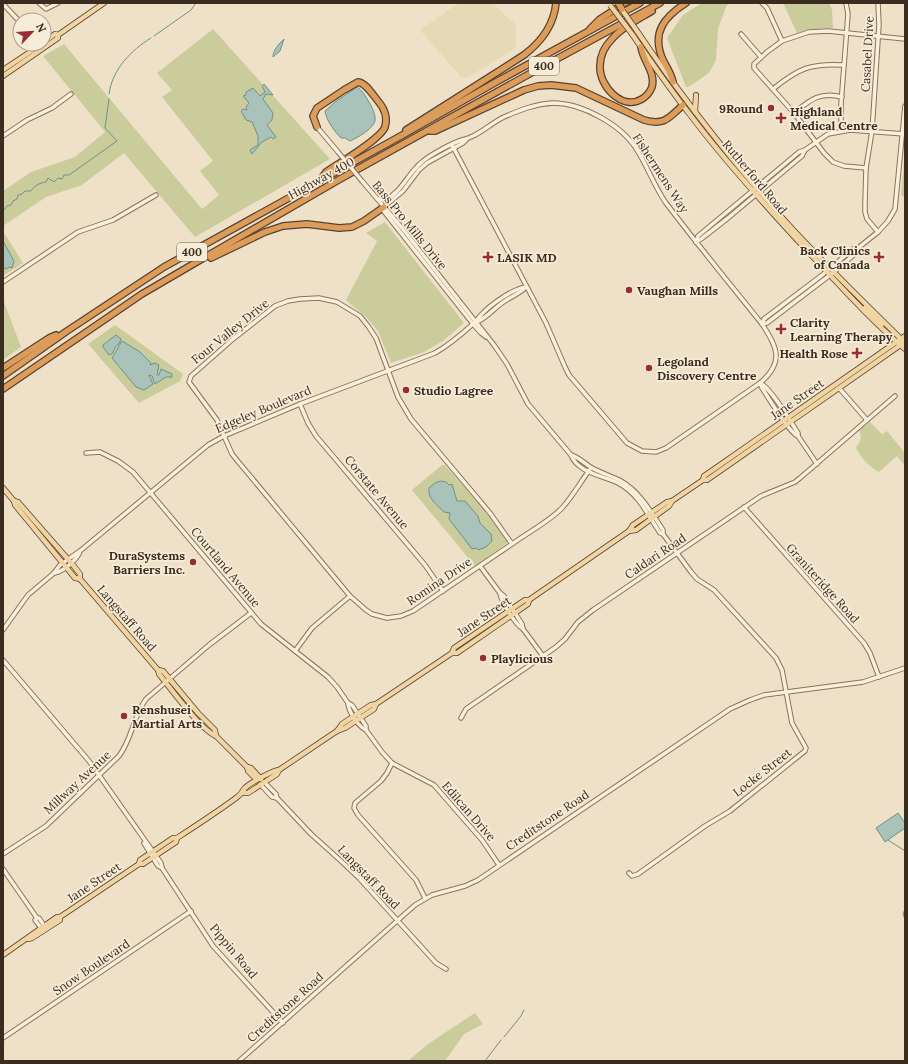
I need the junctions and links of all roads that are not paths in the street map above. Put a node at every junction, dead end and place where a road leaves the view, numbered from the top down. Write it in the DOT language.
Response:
graph roads {
  1 [pos="39,3"];
  2 [pos="58,3"];
  3 [pos="104,3"];
  4 [pos="556,3"];
  5 [pos="617,3"];
  6 [pos="625,3"];
  7 [pos="640,3"];
  8 [pos="661,3"];
  9 [pos="686,3"];
  10 [pos="762,3"];
  11 [pos="846,3"];
  12 [pos="878,3"];
  13 [pos="3,4"];
  14 [pos="609,4"];
  15 [pos="622,9"];
  16 [pos="12,14"];
  17 [pos="635,33"];
  18 [pos="846,33"];
  19 [pos="741,34"];
  20 [pos="584,35"];
  21 [pos="878,36"];
  22 [pos="52,37"];
  23 [pos="905,39"];
  24 [pos="782,42"];
  25 [pos="641,47"];
  26 [pos="31,52"];
  27 [pos="33,52"];
  28 [pos="761,57"];
  29 [pos="844,65"];
  30 [pos="3,70"];
  31 [pos="3,76"];
  32 [pos="673,82"];
  33 [pos="773,89"];
  34 [pos="71,94"];
  35 [pos="696,95"];
  36 [pos="842,97"];
  37 [pos="685,103"];
  38 [pos="905,106"];
  39 [pos="695,112"];
  40 [pos="794,113"];
  41 [pos="317,127"];
  42 [pos="428,130"];
  43 [pos="842,131"];
  44 [pos="872,131"];
  45 [pos="904,134"];
  46 [pos="3,136"];
  47 [pos="398,137"];
  48 [pos="815,142"];
  49 [pos="453,146"];
  50 [pos="866,168"];
  51 [pos="320,180"];
  52 [pos="757,191"];
  53 [pos="156,195"];
  54 [pos="378,199"];
  55 [pos="383,208"];
  56 [pos="878,232"];
  57 [pos="696,242"];
  58 [pos="195,263"];
  59 [pos="830,272"];
  60 [pos="3,282"];
  61 [pos="526,286"];
  62 [pos="474,323"];
  63 [pos="762,324"];
  64 [pos="67,331"];
  65 [pos="902,341"];
  66 [pos="905,349"];
  67 [pos="3,368"];
  68 [pos="388,371"];
  69 [pos="3,376"];
  70 [pos="760,383"];
  71 [pos="839,388"];
  72 [pos="3,389"];
  73 [pos="894,396"];
  74 [pos="300,404"];
  75 [pos="867,420"];
  76 [pos="787,421"];
  77 [pos="224,436"];
  78 [pos="86,453"];
  79 [pos="817,464"];
  80 [pos="589,469"];
  81 [pos="3,488"];
  82 [pos="150,492"];
  83 [pos="744,507"];
  84 [pos="651,516"];
  85 [pos="512,544"];
  86 [pos="676,553"];
  87 [pos="67,563"];
  88 [pos="480,566"];
  89 [pos="443,591"];
  90 [pos="350,596"];
  91 [pos="512,612"];
  92 [pos="251,613"];
  93 [pos="3,630"];
  94 [pos="295,651"];
  95 [pos="543,656"];
  96 [pos="3,660"];
  97 [pos="905,668"];
  98 [pos="879,677"];
  99 [pos="167,680"];
  100 [pos="787,692"];
  101 [pos="357,717"];
  102 [pos="462,718"];
  103 [pos="392,763"];
  104 [pos="279,770"];
  105 [pos="98,776"];
  106 [pos="259,779"];
  107 [pos="262,783"];
  108 [pos="243,793"];
  109 [pos="3,854"];
  110 [pos="153,854"];
  111 [pos="499,865"];
  112 [pos="3,869"];
  113 [pos="629,873"];
  114 [pos="426,898"];
  115 [pos="191,911"];
  116 [pos="397,920"];
  117 [pos="44,927"];
  118 [pos="3,955"];
  119 [pos="446,969"];
  120 [pos="283,1023"];
  121 [pos="3,1038"];
  122 [pos="239,1061"];
  1 -- 2 [label="street"];
  3 -- 22 [label="main road"];
  4 -- 47 [label="highway"];
  5 -- 15 [label="highway, bridge"];
  6 -- 20 [label="highway"];
  7 -- 20 [label="highway, Highway 400 / 400"];
  8 -- 25 [label="highway"];
  8 -- 42 [label="highway, Highway 400 / 400"];
  9 -- 32 [label="highway"];
  10 -- 24 [label="street"];
  11 -- 18 [label="street"];
  12 -- 21 [label="street, Casabel Drive"];
  13 -- 16 [label="street"];
  14 -- 17 [label="main road, Rutherford Road, bridge"];
  15 -- 17 [label="main road, Rutherford Road, bridge"];
  17 -- 25 [label="main road, Rutherford Road"];
  17 -- 32 [label="main road, Rutherford Road"];
  18 -- 21 [label="street"];
  18 -- 24 [label="street"];
  18 -- 29 [label="street"];
  19 -- 28 [label="street"];
  20 -- 47 [label="highway, Highway 400 / 400"];
  21 -- 23 [label="street"];
  21 -- 44 [label="street, Casabel Drive"];
  24 -- 28 [label="street"];
  25 -- 37 [label="main road, Rutherford Road"];
  26 -- 30 [label="main road"];
  27 -- 31 [label="main road"];
  28 -- 33 [label="street"];
  29 -- 33 [label="street"];
  29 -- 36 [label="street"];
  32 -- 37 [label="main road, Rutherford Road"];
  33 -- 40 [label="street"];
  34 -- 46 [label="street"];
  35 -- 39 [label="main road"];
  36 -- 40 [label="street"];
  36 -- 43 [label="street"];
  37 -- 39 [label="main road, Rutherford Road"];
  37 -- 42 [label="highway"];
  37 -- 52 [label="main road, Rutherford Road"];
  38 -- 45 [label="street"];
  39 -- 52 [label="main road, Rutherford Road"];
  40 -- 48 [label="street"];
  41 -- 51 [label="highway"];
  41 -- 54 [label="street, Bass Pro Mills Drive, bridge"];
  42 -- 58 [label="highway, Highway 400 / 400"];
  43 -- 44 [label="street"];
  43 -- 48 [label="street"];
  44 -- 45 [label="street"];
  44 -- 50 [label="street, Casabel Drive"];
  45 -- 56 [label="street"];
  47 -- 51 [label="highway, Highway 400 / 400"];
  48 -- 50 [label="street"];
  48 -- 52 [label="street"];
  49 -- 54 [label="street, Fishermens Way"];
  49 -- 55 [label="street, Fishermens Way"];
  49 -- 57 [label="street, Fishermens Way"];
  49 -- 61 [label="street"];
  50 -- 56 [label="street, Casabel Drive"];
  51 -- 64 [label="highway, Highway 400 / 400"];
  52 -- 57 [label="street"];
  52 -- 59 [label="main road, Rutherford Road"];
  53 -- 60 [label="street"];
  54 -- 55 [label="street, Bass Pro Mills Drive"];
  55 -- 58 [label="highway"];
  55 -- 62 [label="street, Bass Pro Mills Drive"];
  56 -- 59 [label="street"];
  57 -- 63 [label="street, Fishermens Way"];
  58 -- 72 [label="highway, Highway 400 / 400"];
  59 -- 63 [label="street"];
  59 -- 65 [label="main road, Rutherford Road"];
  59 -- 65 [label="main road, Rutherford Road"];
  61 -- 62 [label="street, Edgeley Boulevard"];
  61 -- 70 [label="street, Fishermens Way"];
  62 -- 68 [label="street, Edgeley Boulevard"];
  62 -- 80 [label="street, Bass Pro Mills Drive"];
  63 -- 70 [label="street, Fishermens Way"];
  64 -- 67 [label="highway"];
  64 -- 69 [label="highway, Highway 400 / 400"];
  65 -- 66 [label="main road, Rutherford Road"];
  65 -- 71 [label="main road, Jane Street"];
  65 -- 76 [label="main road, Jane Street"];
  68 -- 74 [label="street, Edgeley Boulevard"];
  68 -- 77 [label="street, Four Valley Drive"];
  68 -- 85 [label="street, Four Valley Drive"];
  70 -- 76 [label="street"];
  71 -- 75 [label="street"];
  71 -- 76 [label="main road, Jane Street"];
  73 -- 75 [label="street, Caldari Road"];
  74 -- 77 [label="street, Edgeley Boulevard"];
  74 -- 89 [label="street, Corstate Avenue"];
  75 -- 79 [label="street, Caldari Road"];
  76 -- 79 [label="street"];
  76 -- 84 [label="main road, Jane Street"];
  77 -- 82 [label="street, Edgeley Boulevard"];
  77 -- 90 [label="street, Romina Drive"];
  78 -- 82 [label="street, Courtland Avenue"];
  79 -- 83 [label="street, Caldari Road"];
  80 -- 84 [label="street, Bass Pro Mills Drive"];
  80 -- 85 [label="street, Romina Drive"];
  81 -- 87 [label="main road, Langstaff Road"];
  82 -- 87 [label="street, Edgeley Boulevard"];
  82 -- 92 [label="street, Courtland Avenue"];
  83 -- 86 [label="street, Caldari Road"];
  83 -- 98 [label="street, Graniteridge Road"];
  84 -- 86 [label="street, Locke Street"];
  84 -- 91 [label="main road, Jane Street"];
  85 -- 88 [label="street, Romina Drive"];
  86 -- 95 [label="street, Caldari Road"];
  86 -- 100 [label="street, Locke Street"];
  87 -- 93 [label="street, Edgeley Boulevard"];
  87 -- 99 [label="main road, Langstaff Road"];
  88 -- 89 [label="street, Romina Drive"];
  88 -- 91 [label="street"];
  89 -- 90 [label="street, Romina Drive"];
  90 -- 94 [label="street"];
  91 -- 95 [label="street"];
  91 -- 101 [label="main road, Jane Street"];
  92 -- 94 [label="street, Courtland Avenue"];
  92 -- 99 [label="street, Millway Avenue"];
  94 -- 101 [label="street, Courtland Avenue"];
  95 -- 102 [label="street, Caldari Road"];
  96 -- 105 [label="street, Pippin Road"];
  97 -- 98 [label="street, Creditstone Road"];
  98 -- 100 [label="street, Creditstone Road"];
  99 -- 105 [label="street, Millway Avenue"];
  99 -- 106 [label="main road, Langstaff Road"];
  100 -- 111 [label="street, Creditstone Road"];
  100 -- 113 [label="street, Locke Street"];
  101 -- 103 [label="street, Edilcan Drive"];
  101 -- 104 [label="main road, Jane Street"];
  103 -- 111 [label="street, Edilcan Drive"];
  103 -- 114 [label="street"];
  104 -- 106 [label="main road, Jane Street"];
  104 -- 107 [label="main road, Jane Street"];
  105 -- 109 [label="street, Millway Avenue"];
  105 -- 110 [label="street, Pippin Road"];
  106 -- 107 [label="main road, Langstaff Road"];
  106 -- 108 [label="main road, Jane Street"];
  107 -- 108 [label="main road, Jane Street"];
  107 -- 116 [label="street, Langstaff Road"];
  108 -- 110 [label="main road, Jane Street"];
  110 -- 115 [label="street, Pippin Road"];
  110 -- 117 [label="main road, Jane Street"];
  111 -- 114 [label="street, Creditstone Road"];
  112 -- 117 [label="street"];
  114 -- 116 [label="street, Creditstone Road"];
  115 -- 120 [label="street, Pippin Road"];
  115 -- 121 [label="street, Snow Boulevard"];
  116 -- 119 [label="street, Langstaff Road"];
  116 -- 120 [label="street, Creditstone Road"];
  117 -- 118 [label="main road, Jane Street"];
  120 -- 122 [label="street, Creditstone Road"];
}
